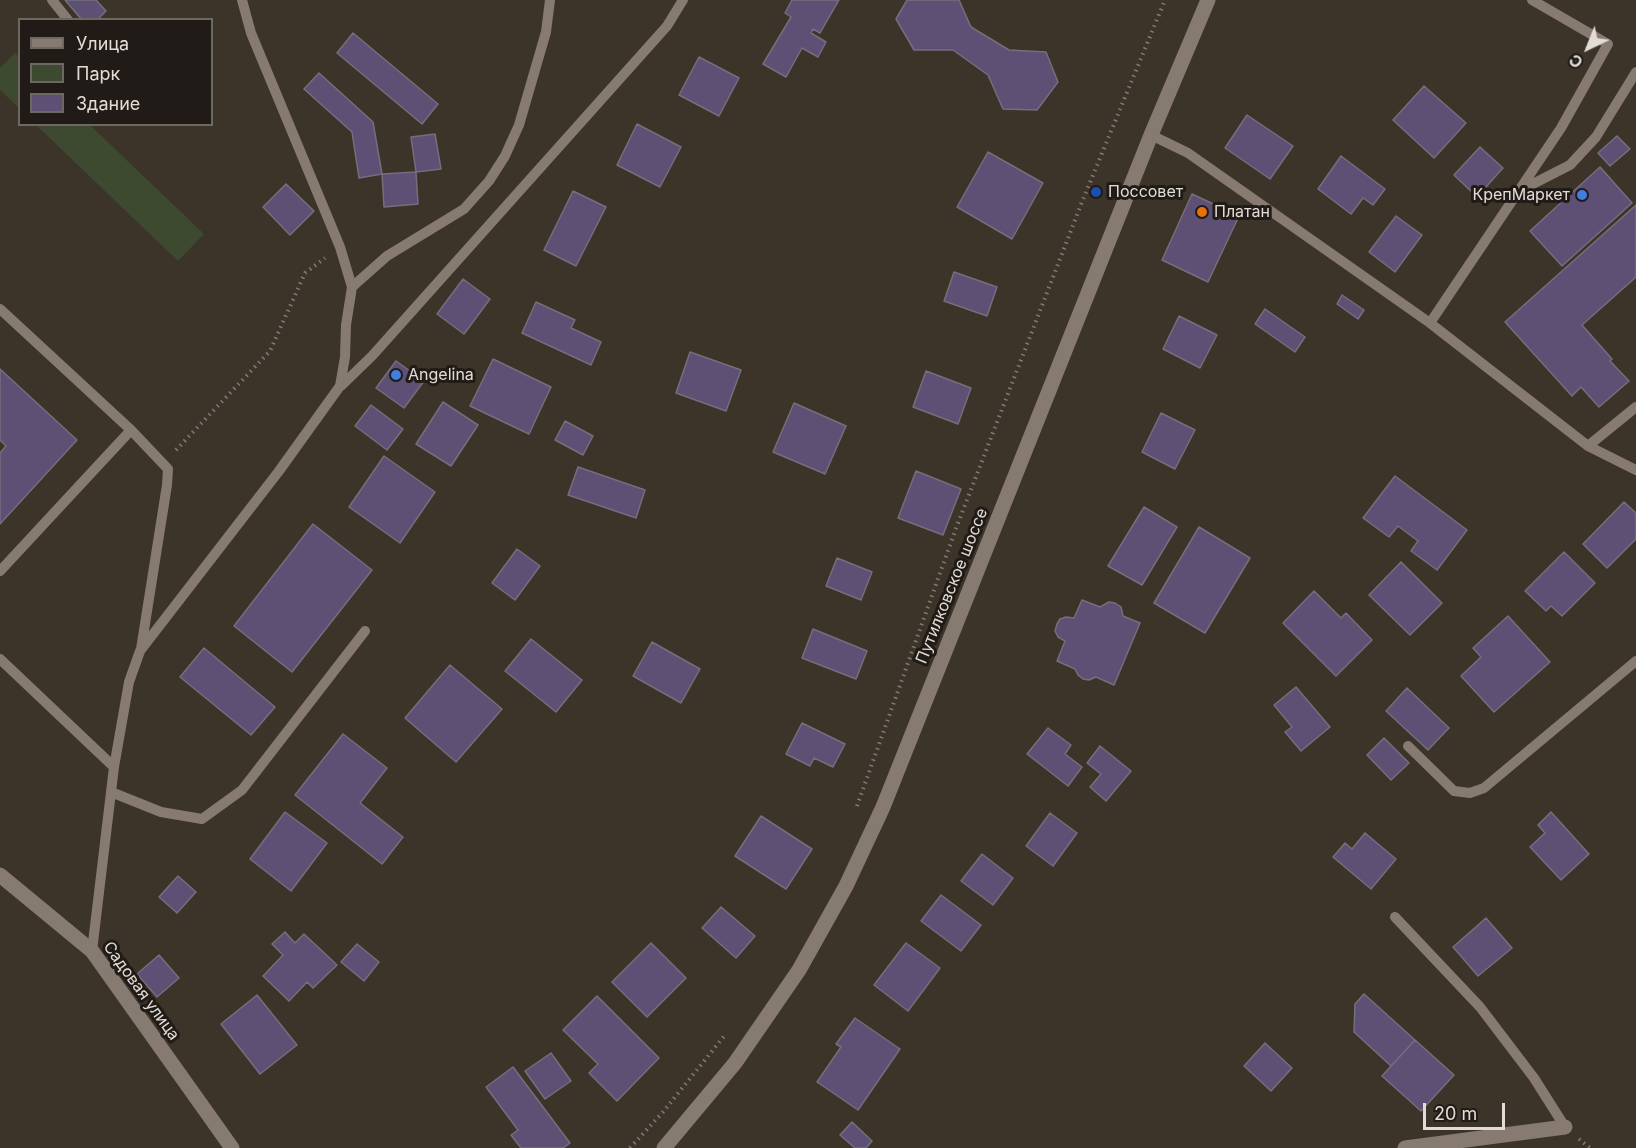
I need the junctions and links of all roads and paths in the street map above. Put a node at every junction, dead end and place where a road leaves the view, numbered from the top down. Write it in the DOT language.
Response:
graph roads {
  1 [pos="52,0"];
  2 [pos="242,0"];
  3 [pos="550,0"];
  4 [pos="683,0"];
  5 [pos="1165,0"];
  6 [pos="1208,0"];
  7 [pos="1532,0"];
  8 [pos="66,18"];
  9 [pos="1636,72"];
  10 [pos="1151,135"];
  11 [pos="1518,192"];
  12 [pos="340,248"];
  13 [pos="352,287"];
  14 [pos="0,309"];
  15 [pos="1430,323"];
  16 [pos="340,386"];
  17 [pos="1636,407"];
  18 [pos="131,430"];
  19 [pos="1588,446"];
  20 [pos="164,463"];
  21 [pos="1636,470"];
  22 [pos="0,571"];
  23 [pos="365,631"];
  24 [pos="140,651"];
  25 [pos="0,659"];
  26 [pos="1636,661"];
  27 [pos="1408,746"];
  28 [pos="114,767"];
  29 [pos="111,792"];
  30 [pos="854,815"];
  31 [pos="0,875"];
  32 [pos="1395,917"];
  33 [pos="92,951"];
  34 [pos="729,1032"];
  35 [pos="1564,1127"];
  36 [pos="232,1148"];
  37 [pos="630,1148"];
  38 [pos="664,1148"];
  39 [pos="1405,1148"];
  1 -- 8 [label="lane"];
  2 -- 12 [label="lane"];
  3 -- 13 [label="lane"];
  4 -- 16 [label="lane"];
  5 -- 30 [label="path"];
  6 -- 10 [label="main road, Путилковское шоссе"];
  7 -- 11 [label="lane"];
  9 -- 11 [label="lane"];
  10 -- 15 [label="lane"];
  10 -- 38 [label="main road, Путилковское шоссе"];
  11 -- 15 [label="lane"];
  12 -- 13 [label="lane"];
  12 -- 20 [label="path"];
  13 -- 16 [label="lane"];
  14 -- 18 [label="lane"];
  15 -- 19 [label="lane"];
  16 -- 24 [label="lane"];
  17 -- 19 [label="lane"];
  18 -- 20 [label="lane"];
  18 -- 22 [label="lane"];
  19 -- 21 [label="lane"];
  20 -- 24 [label="lane"];
  23 -- 29 [label="lane"];
  24 -- 28 [label="lane"];
  25 -- 28 [label="lane"];
  26 -- 27 [label="lane"];
  28 -- 29 [label="lane"];
  29 -- 33 [label="lane"];
  31 -- 33 [label="main road, Садовая улица"];
  32 -- 35 [label="lane"];
  33 -- 36 [label="main road, Садовая улица"];
  34 -- 37 [label="path"];
  35 -- 39 [label="main road"];
}
